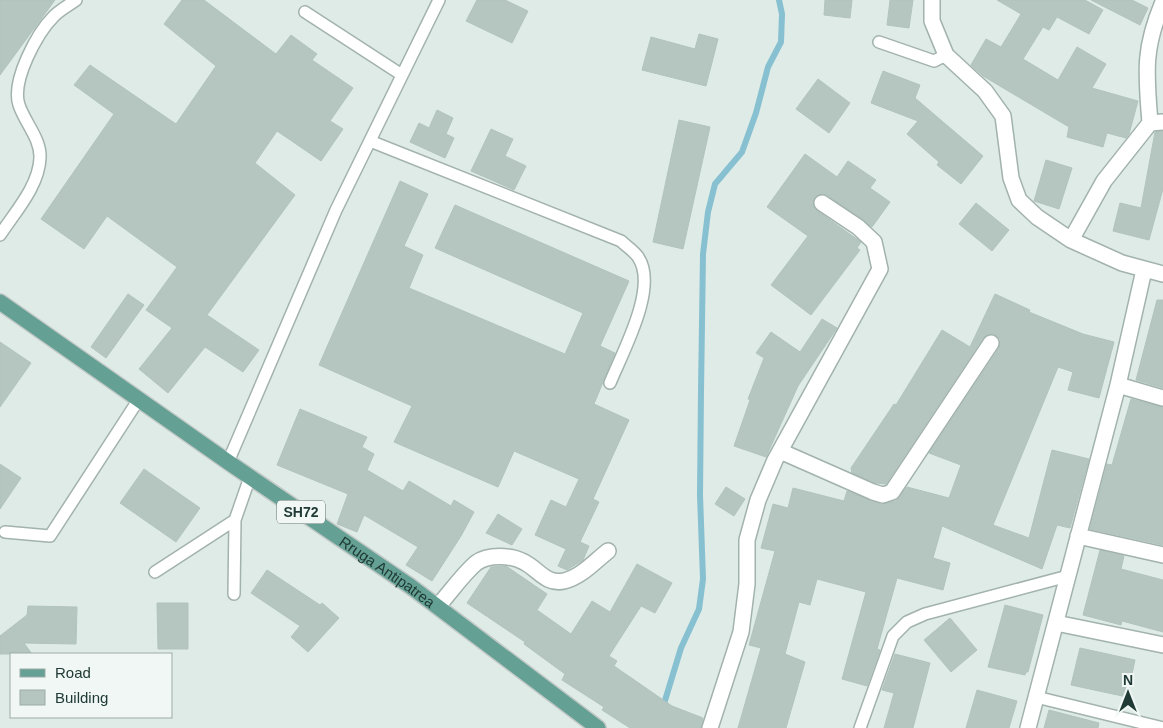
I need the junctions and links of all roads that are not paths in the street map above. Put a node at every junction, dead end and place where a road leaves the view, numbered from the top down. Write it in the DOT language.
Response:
graph roads {
  1 [pos="76,0"];
  2 [pos="439,0"];
  3 [pos="932,0"];
  4 [pos="1163,2"];
  5 [pos="305,12"];
  6 [pos="879,42"];
  7 [pos="946,55"];
  8 [pos="402,75"];
  9 [pos="1156,123"];
  10 [pos="370,141"];
  11 [pos="822,203"];
  12 [pos="0,235"];
  13 [pos="1071,240"];
  14 [pos="1144,270"];
  15 [pos="1163,274"];
  16 [pos="0,302"];
  17 [pos="991,343"];
  18 [pos="610,383"];
  19 [pos="1118,385"];
  20 [pos="1163,398"];
  21 [pos="139,399"];
  22 [pos="780,451"];
  23 [pos="228,462"];
  24 [pos="250,477"];
  25 [pos="235,520"];
  26 [pos="5,532"];
  27 [pos="1078,536"];
  28 [pos="608,551"];
  29 [pos="1163,555"];
  30 [pos="155,572"];
  31 [pos="1068,576"];
  32 [pos="234,594"];
  33 [pos="438,606"];
  34 [pos="1056,623"];
  35 [pos="1163,645"];
  36 [pos="1036,697"];
  37 [pos="589,726"];
  38 [pos="710,728"];
  39 [pos="860,728"];
  40 [pos="1028,728"];
  41 [pos="1163,728"];
  1 -- 12 [label="lane"];
  2 -- 8 [label="lane"];
  3 -- 7 [label="street"];
  4 -- 9 [label="street"];
  5 -- 8 [label="lane"];
  6 -- 7 [label="lane"];
  7 -- 13 [label="street"];
  8 -- 10 [label="lane"];
  9 -- 13 [label="street"];
  10 -- 18 [label="lane"];
  10 -- 23 [label="lane"];
  11 -- 22 [label="street"];
  13 -- 14 [label="street"];
  14 -- 15 [label="street"];
  14 -- 19 [label="street"];
  16 -- 21 [label="main road, Rruga Antipatrea / SH72"];
  17 -- 22 [label="street"];
  19 -- 20 [label="street"];
  19 -- 27 [label="street"];
  21 -- 23 [label="main road, Rruga Antipatrea / SH72"];
  21 -- 26 [label="lane"];
  22 -- 38 [label="street"];
  23 -- 24 [label="main road, Rruga Antipatrea / SH72"];
  24 -- 25 [label="lane"];
  24 -- 33 [label="main road, Rruga Antipatrea / SH72"];
  25 -- 30 [label="lane"];
  25 -- 32 [label="lane"];
  27 -- 29 [label="street"];
  27 -- 31 [label="street"];
  28 -- 33 [label="street"];
  31 -- 34 [label="street"];
  31 -- 39 [label="lane"];
  33 -- 37 [label="main road, Rruga Antipatrea / SH72"];
  34 -- 35 [label="street"];
  34 -- 36 [label="street"];
  36 -- 40 [label="street"];
  36 -- 41 [label="lane"];
}
